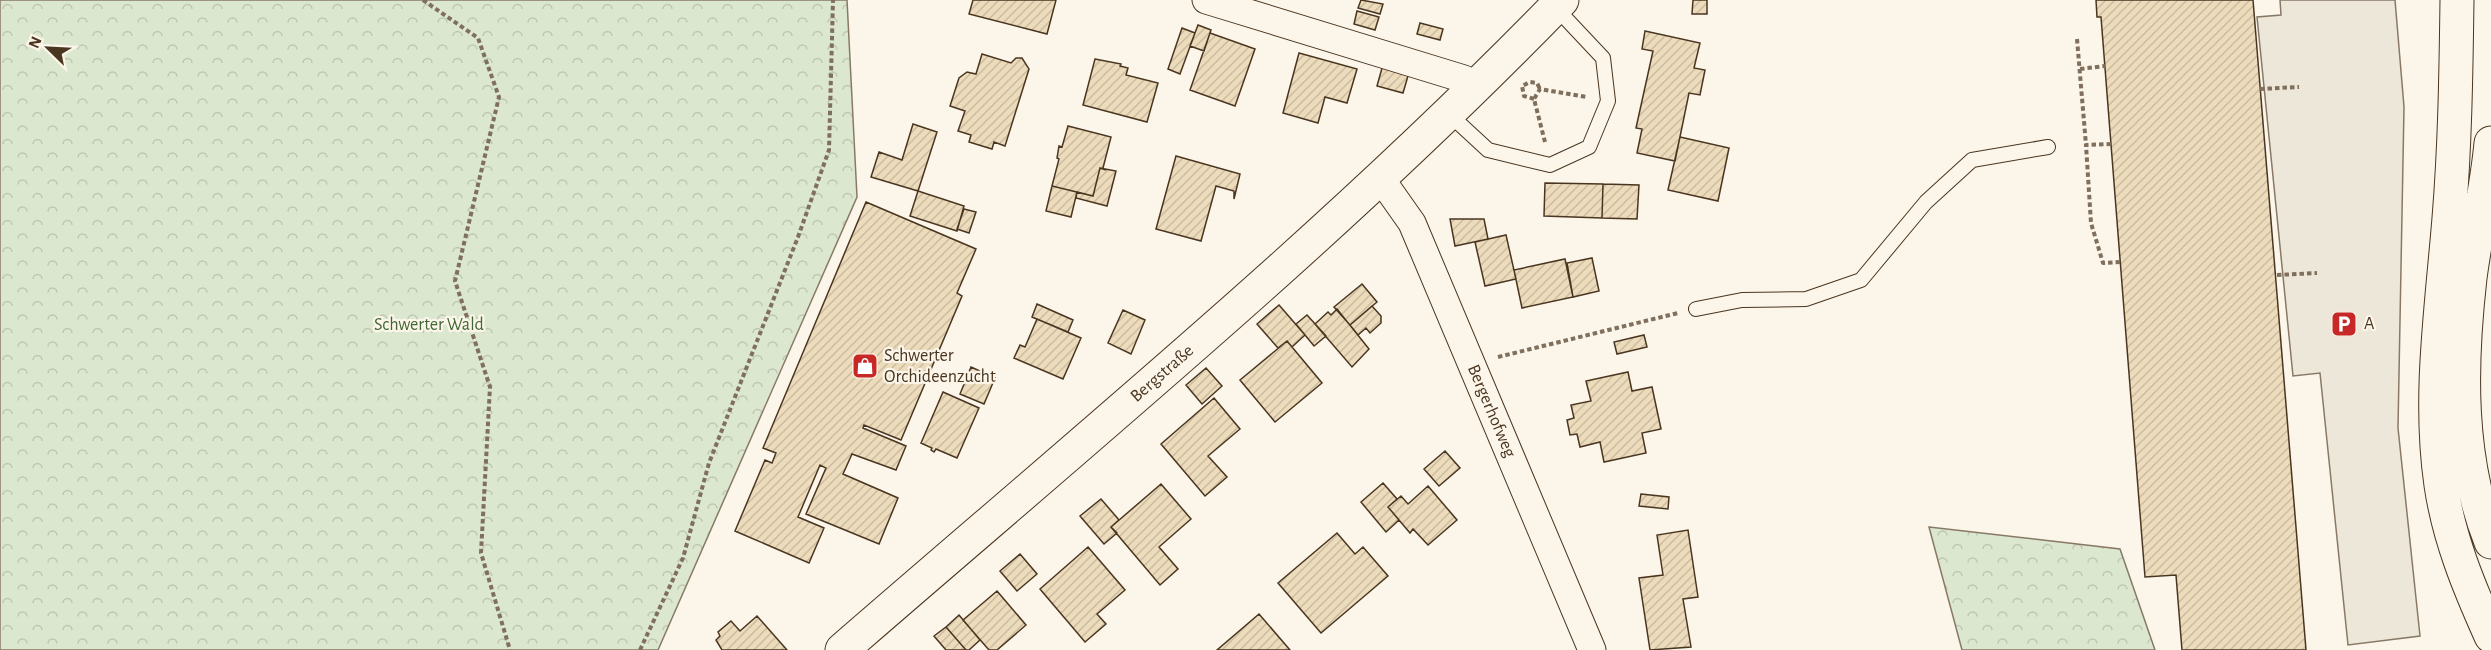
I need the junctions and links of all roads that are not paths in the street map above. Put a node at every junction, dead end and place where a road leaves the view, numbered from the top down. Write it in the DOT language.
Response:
graph roads {
  1 [pos="1206,0"];
  2 [pos="2457,0"];
  3 [pos="1559,3"];
  4 [pos="1475,90"];
  5 [pos="1449,114"];
  6 [pos="2491,142"];
  7 [pos="2048,147"];
  8 [pos="1381,179"];
  9 [pos="1696,309"];
  10 [pos="2491,542"];
  11 [pos="2491,636"];
  12 [pos="842,650"];
  13 [pos="1592,650"];
  1 -- 4 [label="street"];
  2 -- 11 [label="main road"];
  3 -- 4 [label="main road, Bergstraße"];
  3 -- 5 [label="lane"];
  4 -- 5 [label="main road, Bergstraße"];
  5 -- 8 [label="main road, Bergstraße"];
  6 -- 10 [label="main road"];
  7 -- 9 [label="lane"];
  8 -- 12 [label="main road, Bergstraße"];
  8 -- 13 [label="street, Bergerhofweg"];
}
